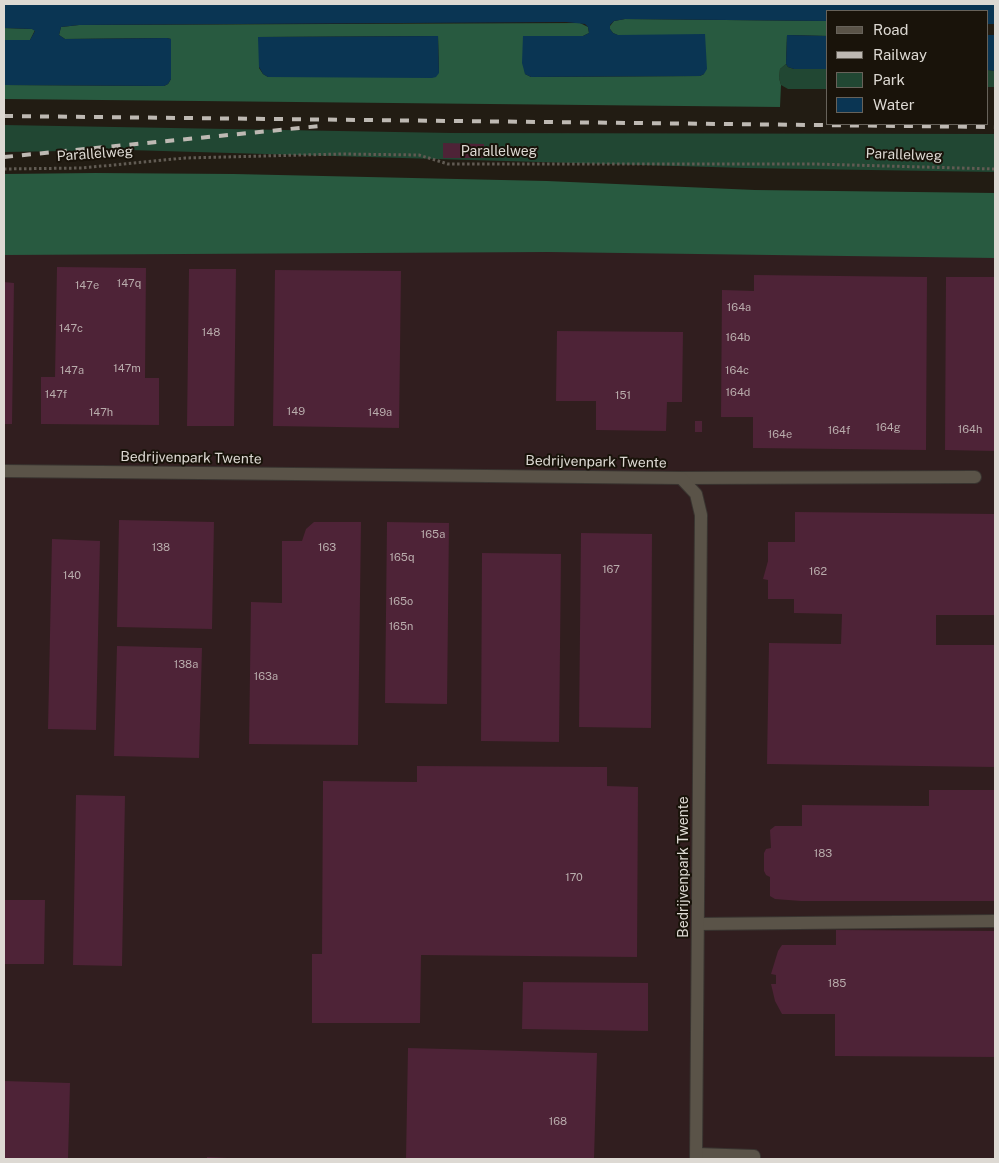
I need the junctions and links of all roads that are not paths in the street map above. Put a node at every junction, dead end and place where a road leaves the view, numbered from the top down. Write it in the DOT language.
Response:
graph roads {
  1 [pos="4,471"];
  2 [pos="681,478"];
  3 [pos="975,478"];
  4 [pos="995,921"];
  5 [pos="698,924"];
  6 [pos="696,1156"];
  7 [pos="754,1159"];
  1 -- 2 [label="street, Bedrijvenpark Twente"];
  2 -- 3 [label="street"];
  2 -- 5 [label="street, Bedrijvenpark Twente"];
  4 -- 5 [label="street"];
  5 -- 6 [label="street, Bedrijvenpark Twente"];
  6 -- 7 [label="street"];
}
